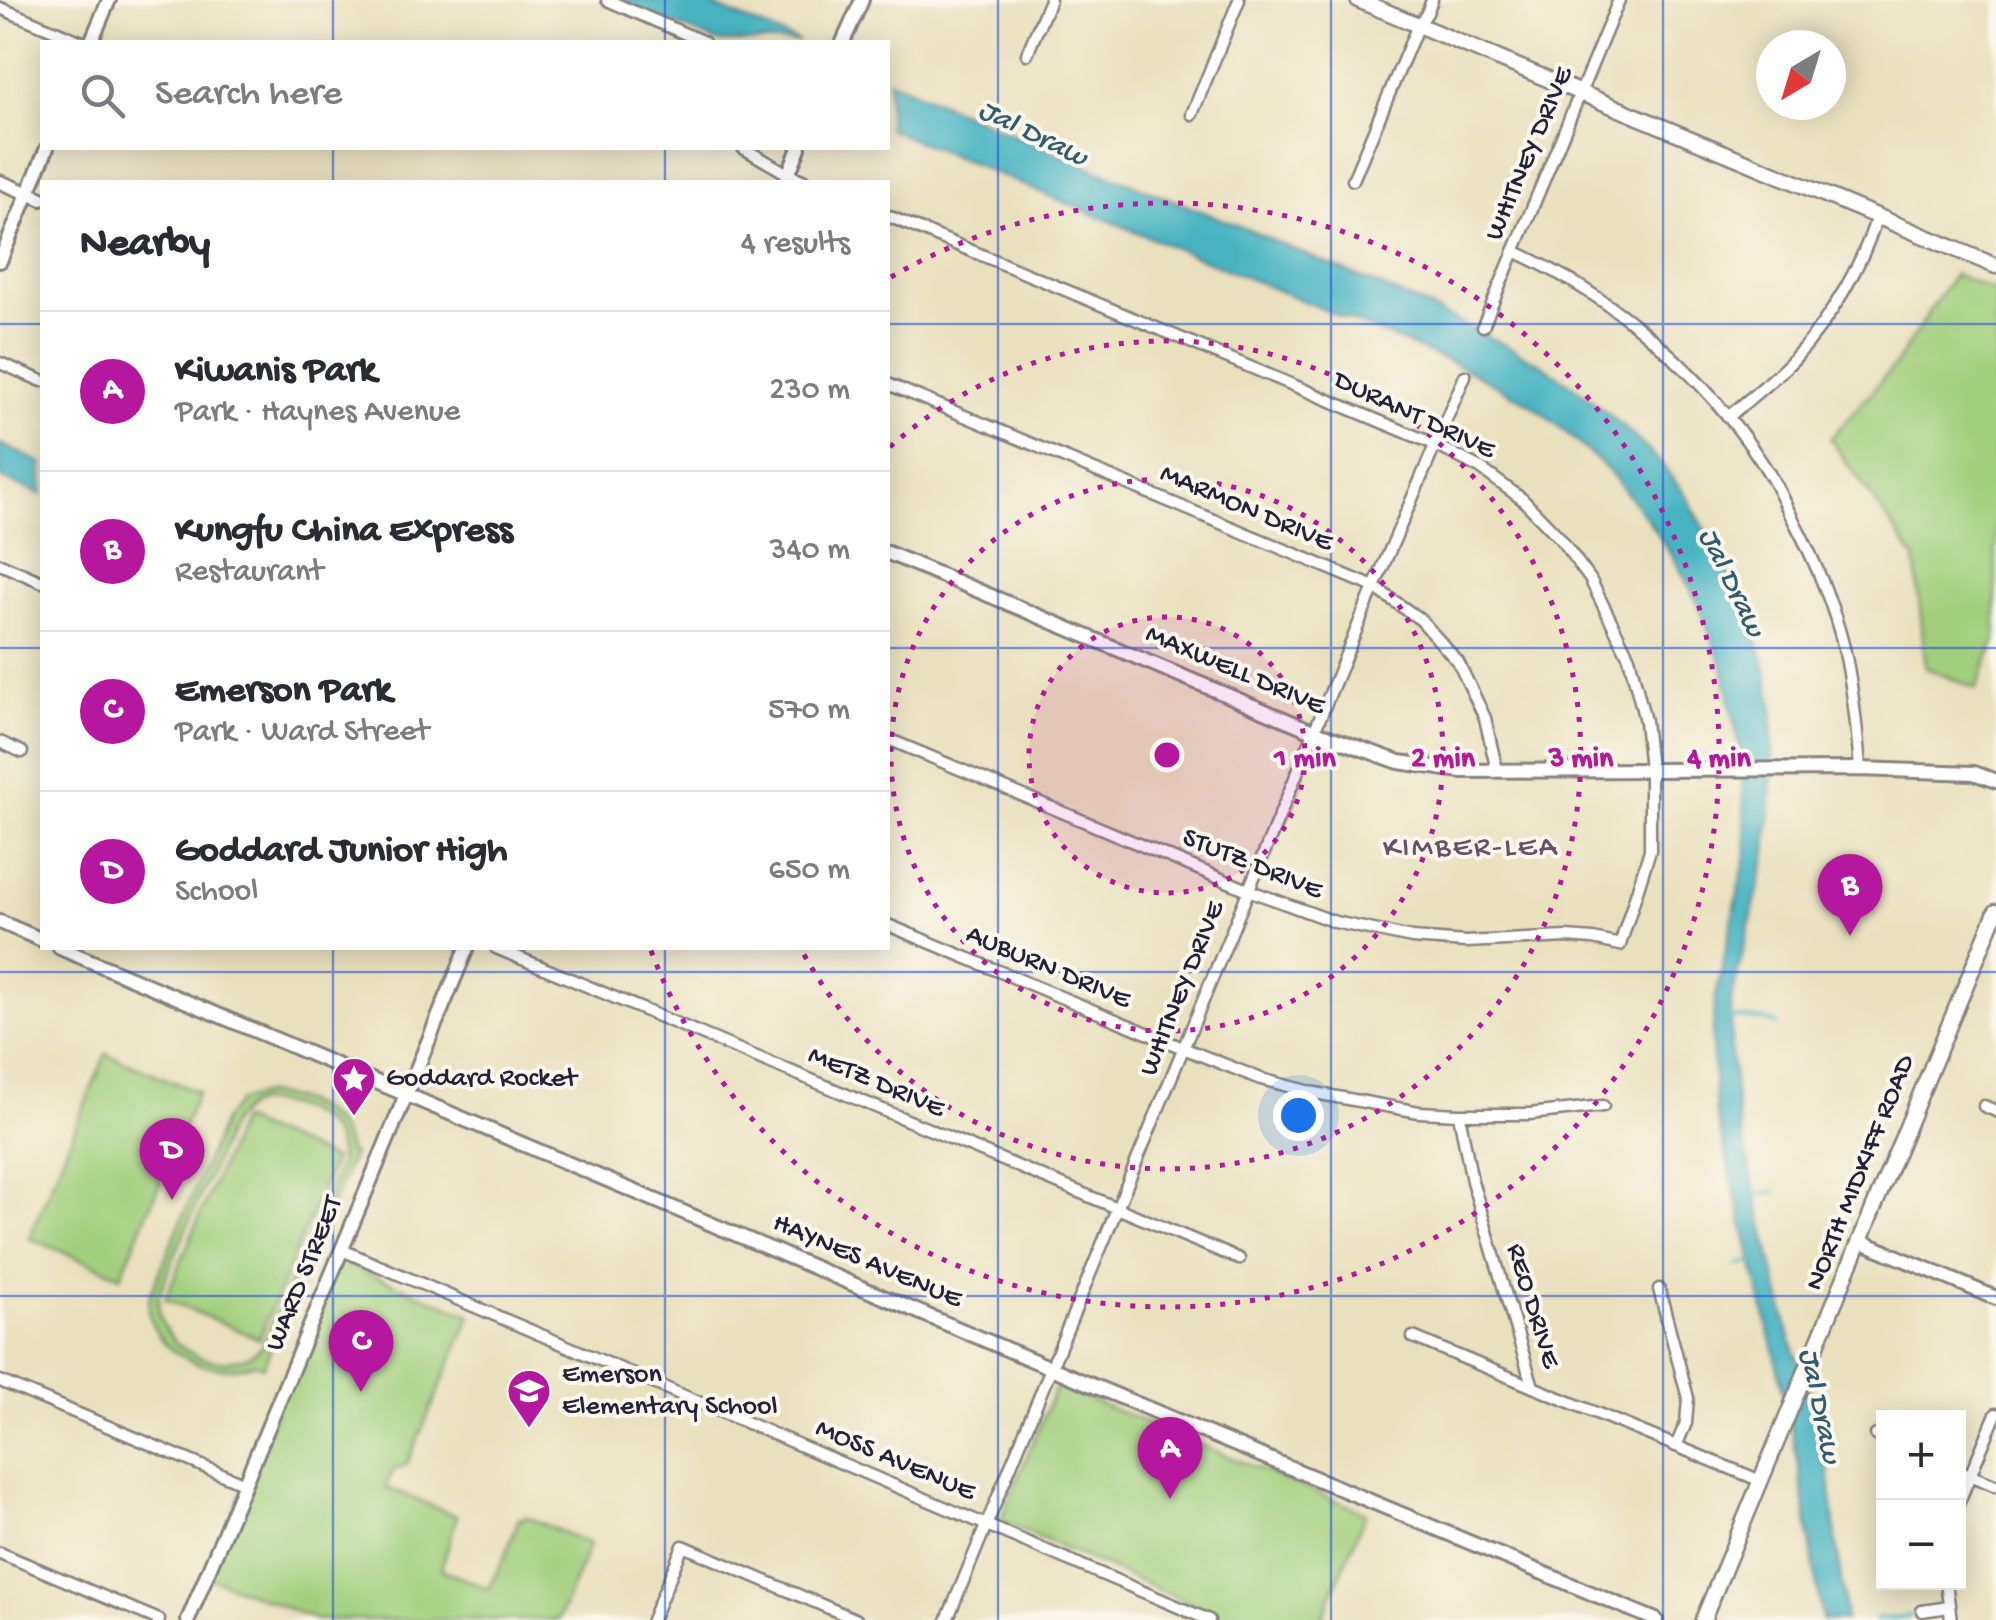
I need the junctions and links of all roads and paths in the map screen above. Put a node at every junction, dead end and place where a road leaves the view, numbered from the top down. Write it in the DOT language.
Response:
graph roads {
  1 [pos="109,0"];
  2 [pos="607,0"];
  3 [pos="862,0"];
  4 [pos="1050,0"];
  5 [pos="1239,0"];
  6 [pos="1358,0"];
  7 [pos="1432,0"];
  8 [pos="1620,0"];
  9 [pos="0,8"];
  10 [pos="1418,25"];
  11 [pos="77,40"];
  12 [pos="91,40"];
  13 [pos="699,40"];
  14 [pos="844,40"];
  15 [pos="1027,54"];
  16 [pos="1581,92"];
  17 [pos="1192,114"];
  18 [pos="45,150"];
  19 [pos="746,150"];
  20 [pos="798,150"];
  21 [pos="786,178"];
  22 [pos="1353,180"];
  23 [pos="0,182"];
  24 [pos="28,193"];
  25 [pos="40,199"];
  26 [pos="1877,216"];
  27 [pos="890,217"];
  28 [pos="1514,251"];
  29 [pos="0,261"];
  30 [pos="1996,266"];
  31 [pos="1483,326"];
  32 [pos="0,364"];
  33 [pos="1464,376"];
  34 [pos="40,380"];
  35 [pos="890,385"];
  36 [pos="1728,417"];
  37 [pos="1434,444"];
  38 [pos="890,554"];
  39 [pos="0,564"];
  40 [pos="40,581"];
  41 [pos="1374,587"];
  42 [pos="1315,732"];
  43 [pos="890,739"];
  44 [pos="0,742"];
  45 [pos="22,752"];
  46 [pos="1860,768"];
  47 [pos="1650,769"];
  48 [pos="1497,771"];
  49 [pos="1996,781"];
  50 [pos="1248,890"];
  51 [pos="1996,912"];
  52 [pos="0,922"];
  53 [pos="890,926"];
  54 [pos="1991,935"];
  55 [pos="40,939"];
  56 [pos="1620,945"];
  57 [pos="65,950"];
  58 [pos="466,950"];
  59 [pos="501,950"];
  60 [pos="1183,1048"];
  61 [pos="406,1094"];
  62 [pos="1603,1106"];
  63 [pos="1460,1114"];
  64 [pos="1118,1208"];
  65 [pos="1860,1242"];
  66 [pos="342,1250"];
  67 [pos="1239,1258"];
  68 [pos="1659,1289"];
  69 [pos="1996,1298"];
  70 [pos="1413,1337"];
  71 [pos="1051,1368"];
  72 [pos="0,1381"];
  73 [pos="1533,1387"];
  74 [pos="1996,1414"];
  75 [pos="1676,1446"];
  76 [pos="1966,1473"];
  77 [pos="1970,1475"];
  78 [pos="1761,1481"];
  79 [pos="244,1484"];
  80 [pos="1996,1486"];
  81 [pos="1960,1500"];
  82 [pos="986,1525"];
  83 [pos="0,1553"];
  84 [pos="1947,1590"];
  85 [pos="1949,1607"];
  86 [pos="1922,1611"];
  87 [pos="159,1620"];
  88 [pos="188,1620"];
  89 [pos="652,1620"];
  90 [pos="857,1620"];
  91 [pos="946,1620"];
  92 [pos="1209,1620"];
  93 [pos="1656,1620"];
  94 [pos="1703,1620"];
  95 [pos="1950,1620"];
  1 -- 12 [label="street"];
  2 -- 13 [label="street"];
  3 -- 14 [label="street"];
  4 -- 15 [label="street"];
  5 -- 17 [label="street"];
  6 -- 10 [label="main road"];
  7 -- 10 [label="street"];
  8 -- 16 [label="street, WHITNEY DRIVE"];
  9 -- 11 [label="street"];
  10 -- 16 [label="main road"];
  10 -- 22 [label="street"];
  16 -- 26 [label="main road"];
  16 -- 28 [label="street, WHITNEY DRIVE"];
  18 -- 24 [label="street"];
  19 -- 21 [label="street"];
  20 -- 21 [label="street"];
  23 -- 24 [label="street"];
  24 -- 25 [label="street"];
  24 -- 29 [label="street"];
  26 -- 30 [label="main road"];
  26 -- 36 [label="street"];
  27 -- 37 [label="street, DURANT DRIVE"];
  28 -- 31 [label="street, WHITNEY DRIVE"];
  28 -- 36 [label="street"];
  32 -- 34 [label="street"];
  33 -- 37 [label="street, WHITNEY DRIVE"];
  35 -- 41 [label="street, MARMON DRIVE"];
  36 -- 46 [label="street"];
  37 -- 41 [label="street, WHITNEY DRIVE"];
  37 -- 47 [label="street, DURANT DRIVE"];
  38 -- 42 [label="street, MAXWELL DRIVE"];
  39 -- 40 [label="street"];
  41 -- 42 [label="street, WHITNEY DRIVE"];
  41 -- 48 [label="street, MARMON DRIVE"];
  42 -- 48 [label="street, MAXWELL DRIVE"];
  42 -- 50 [label="street, WHITNEY DRIVE"];
  43 -- 50 [label="street, STUTZ DRIVE"];
  44 -- 45 [label="street"];
  46 -- 47 [label="street, MAXWELL DRIVE"];
  46 -- 49 [label="street, MAXWELL DRIVE"];
  47 -- 48 [label="street, MAXWELL DRIVE"];
  47 -- 56 [label="street, DURANT DRIVE"];
  50 -- 56 [label="street, STUTZ DRIVE"];
  50 -- 60 [label="street, WHITNEY DRIVE"];
  51 -- 54 [label="main road, NORTH MIDKIFF ROAD"];
  52 -- 55 [label="street"];
  53 -- 60 [label="street, AUBURN DRIVE"];
  54 -- 65 [label="main road, NORTH MIDKIFF ROAD"];
  57 -- 61 [label="street, HAYNES AVENUE"];
  58 -- 61 [label="street, WARD STREET"];
  59 -- 64 [label="street, METZ DRIVE"];
  60 -- 63 [label="street, AUBURN DRIVE"];
  60 -- 64 [label="street, WHITNEY DRIVE"];
  61 -- 66 [label="street, WARD STREET"];
  61 -- 71 [label="street, HAYNES AVENUE"];
  62 -- 63 [label="street, AUBURN DRIVE"];
  63 -- 73 [label="street, REO DRIVE"];
  64 -- 67 [label="street, METZ DRIVE"];
  64 -- 71 [label="street, WHITNEY DRIVE"];
  65 -- 69 [label="street"];
  65 -- 78 [label="main road, NORTH MIDKIFF ROAD"];
  66 -- 79 [label="street, WARD STREET"];
  66 -- 82 [label="street, MOSS AVENUE"];
  68 -- 75 [label="street"];
  70 -- 73 [label="street"];
  71 -- 82 [label="street, WHITNEY DRIVE"];
  71 -- 93 [label="street, HAYNES AVENUE"];
  72 -- 79 [label="street"];
  73 -- 75 [label="street, REO DRIVE"];
  74 -- 77 [label="street"];
  75 -- 78 [label="street, REO DRIVE"];
  76 -- 77 [label="street"];
  77 -- 80 [label="street"];
  77 -- 81 [label="street"];
  78 -- 94 [label="main road, NORTH MIDKIFF ROAD"];
  79 -- 88 [label="street, WARD STREET"];
  82 -- 91 [label="street, WHITNEY DRIVE"];
  82 -- 92 [label="street, MOSS AVENUE"];
  83 -- 87 [label="street"];
  84 -- 85 [label="street"];
  85 -- 86 [label="street"];
  85 -- 95 [label="street"];
  89 -- 90 [label="street"];
}
